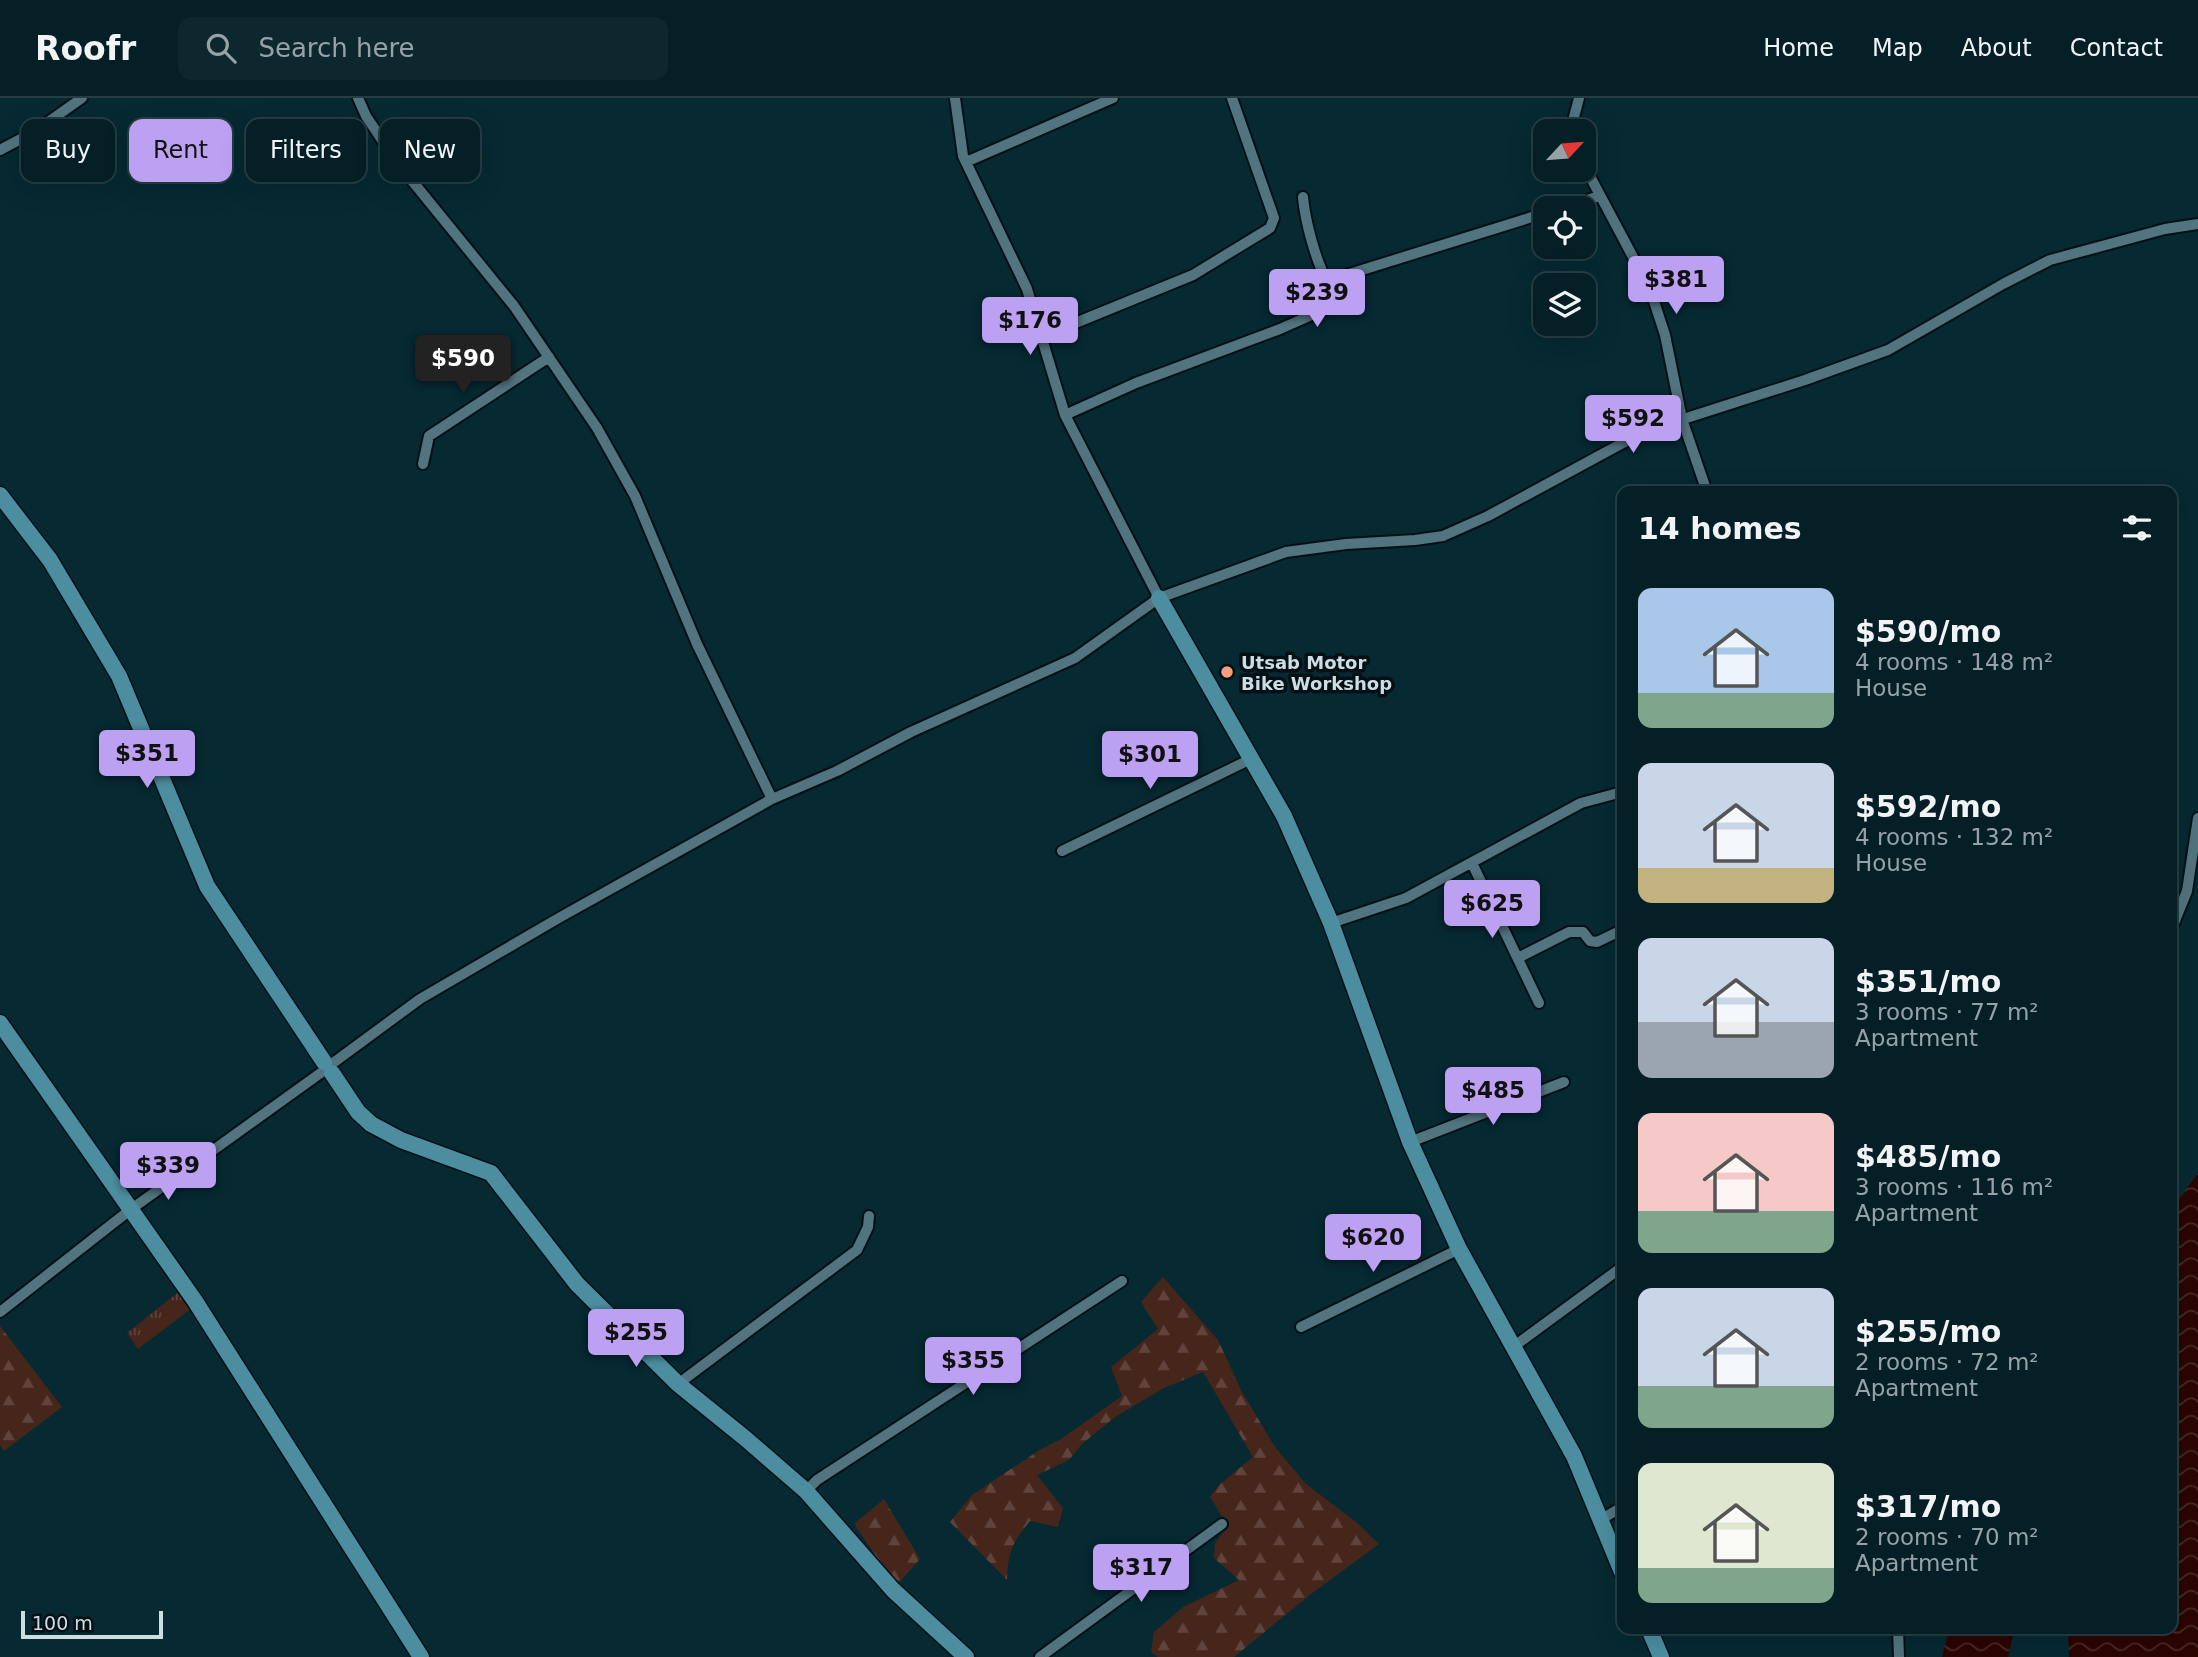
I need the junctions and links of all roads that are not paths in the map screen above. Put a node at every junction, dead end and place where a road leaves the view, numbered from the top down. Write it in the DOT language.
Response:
graph roads {
  1 [pos="82,98"];
  2 [pos="358,98"];
  3 [pos="955,98"];
  4 [pos="1113,98"];
  5 [pos="1232,98"];
  6 [pos="1578,98"];
  7 [pos="1573,119"];
  8 [pos="0,150"];
  9 [pos="966,162"];
  10 [pos="1593,182"];
  11 [pos="1600,196"];
  12 [pos="1303,197"];
  13 [pos="1596,197"];
  14 [pos="1533,217"];
  15 [pos="2198,224"];
  16 [pos="1328,283"];
  17 [pos="1041,337"];
  18 [pos="549,357"];
  19 [pos="1065,415"];
  20 [pos="1682,419"];
  21 [pos="424,464"];
  22 [pos="1705,486"];
  23 [pos="0,495"];
  24 [pos="1159,598"];
  25 [pos="1251,759"];
  26 [pos="1617,793"];
  27 [pos="772,799"];
  28 [pos="2198,818"];
  29 [pos="1062,851"];
  30 [pos="1472,863"];
  31 [pos="2177,916"];
  32 [pos="1331,923"];
  33 [pos="1617,932"];
  34 [pos="1518,958"];
  35 [pos="1539,1003"];
  36 [pos="0,1023"];
  37 [pos="328,1068"];
  38 [pos="1564,1082"];
  39 [pos="1410,1142"];
  40 [pos="130,1210"];
  41 [pos="869,1216"];
  42 [pos="1459,1249"];
  43 [pos="1617,1271"];
  44 [pos="1122,1281"];
  45 [pos="0,1312"];
  46 [pos="1301,1327"];
  47 [pos="1513,1347"];
  48 [pos="678,1384"];
  49 [pos="806,1491"];
  50 [pos="1617,1510"];
  51 [pos="1600,1521"];
  52 [pos="1222,1524"];
  53 [pos="1617,1557"];
  54 [pos="1651,1634"];
  55 [pos="1898,1634"];
  56 [pos="421,1657"];
  57 [pos="966,1657"];
  58 [pos="1040,1657"];
  59 [pos="1661,1657"];
  60 [pos="1899,1657"];
  1 -- 8 [label="street"];
  2 -- 18 [label="street"];
  3 -- 9 [label="street"];
  4 -- 9 [label="street"];
  5 -- 17 [label="street"];
  6 -- 7 [label="street"];
  9 -- 17 [label="street"];
  10 -- 11 [label="street"];
  11 -- 13 [label="street"];
  11 -- 20 [label="street"];
  12 -- 16 [label="street"];
  14 -- 16 [label="street"];
  15 -- 20 [label="street"];
  16 -- 19 [label="street"];
  17 -- 19 [label="street"];
  18 -- 21 [label="street"];
  18 -- 27 [label="street"];
  19 -- 24 [label="street"];
  20 -- 22 [label="street"];
  20 -- 24 [label="street"];
  23 -- 37 [label="street"];
  24 -- 25 [label="street"];
  24 -- 27 [label="street"];
  25 -- 29 [label="street"];
  25 -- 32 [label="street"];
  26 -- 30 [label="street"];
  27 -- 37 [label="street"];
  28 -- 31 [label="street"];
  30 -- 32 [label="street"];
  30 -- 34 [label="street"];
  32 -- 39 [label="street"];
  33 -- 34 [label="street"];
  34 -- 35 [label="street"];
  36 -- 40 [label="street"];
  37 -- 40 [label="street"];
  37 -- 48 [label="street"];
  38 -- 39 [label="street"];
  39 -- 42 [label="street"];
  40 -- 45 [label="street"];
  40 -- 56 [label="street"];
  41 -- 48 [label="street"];
  42 -- 46 [label="street"];
  42 -- 47 [label="street"];
  43 -- 47 [label="street"];
  44 -- 49 [label="street"];
  47 -- 51 [label="street"];
  48 -- 49 [label="street"];
  49 -- 57 [label="street"];
  50 -- 51 [label="street"];
  51 -- 53 [label="street"];
  52 -- 58 [label="street"];
  54 -- 59 [label="street"];
  55 -- 60 [label="street"];
}
